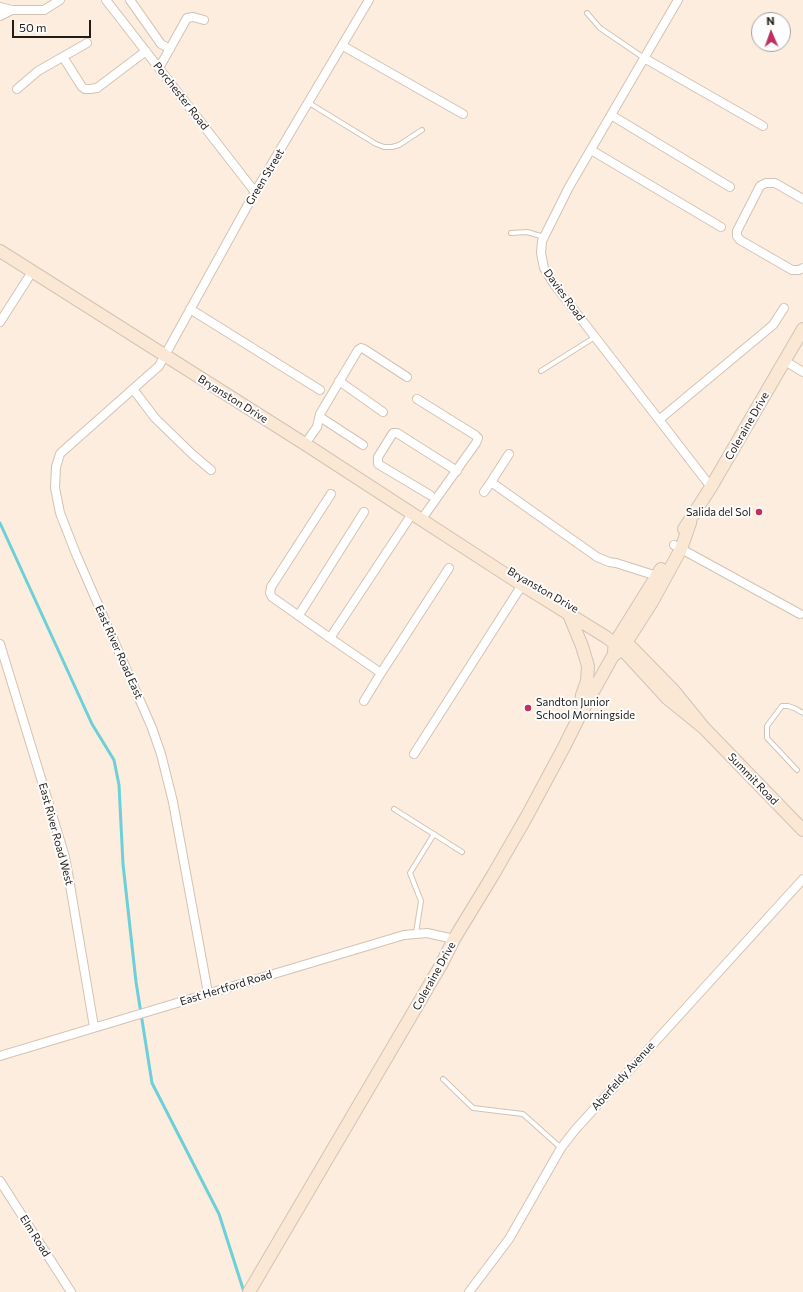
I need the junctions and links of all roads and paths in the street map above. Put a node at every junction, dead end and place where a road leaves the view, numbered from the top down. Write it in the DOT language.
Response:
graph roads {
  1 [pos="106,0"];
  2 [pos="130,0"];
  3 [pos="369,0"];
  4 [pos="678,0"];
  5 [pos="57,1"];
  6 [pos="0,8"];
  7 [pos="12,10"];
  8 [pos="587,13"];
  9 [pos="0,16"];
  10 [pos="204,20"];
  11 [pos="87,43"];
  12 [pos="343,46"];
  13 [pos="170,49"];
  14 [pos="146,51"];
  15 [pos="63,57"];
  16 [pos="644,58"];
  17 [pos="159,68"];
  18 [pos="18,89"];
  19 [pos="309,103"];
  20 [pos="463,114"];
  21 [pos="611,115"];
  22 [pos="763,126"];
  23 [pos="422,130"];
  24 [pos="591,150"];
  25 [pos="730,187"];
  26 [pos="255,192"];
  27 [pos="803,199"];
  28 [pos="721,228"];
  29 [pos="511,233"];
  30 [pos="544,237"];
  31 [pos="0,251"];
  32 [pos="803,268"];
  33 [pos="32,272"];
  34 [pos="784,308"];
  35 [pos="190,309"];
  36 [pos="0,322"];
  37 [pos="803,328"];
  38 [pos="595,336"];
  39 [pos="165,356"];
  40 [pos="784,361"];
  41 [pos="541,371"];
  42 [pos="803,372"];
  43 [pos="407,377"];
  44 [pos="339,381"];
  45 [pos="133,389"];
  46 [pos="320,390"];
  47 [pos="417,399"];
  48 [pos="383,412"];
  49 [pos="320,417"];
  50 [pos="660,419"];
  51 [pos="305,444"];
  52 [pos="364,445"];
  53 [pos="509,454"];
  54 [pos="211,470"];
  55 [pos="457,471"];
  56 [pos="491,482"];
  57 [pos="711,487"];
  58 [pos="484,492"];
  59 [pos="331,494"];
  60 [pos="430,495"];
  61 [pos="364,512"];
  62 [pos="416,517"];
  63 [pos="677,547"];
  64 [pos="464,548"];
  65 [pos="449,568"];
  66 [pos="663,570"];
  67 [pos="522,585"];
  68 [pos="568,612"];
  69 [pos="800,614"];
  70 [pos="299,615"];
  71 [pos="330,638"];
  72 [pos="0,644"];
  73 [pos="619,645"];
  74 [pos="381,673"];
  75 [pos="364,701"];
  76 [pos="803,714"];
  77 [pos="580,715"];
  78 [pos="414,754"];
  79 [pos="797,770"];
  80 [pos="394,809"];
  81 [pos="801,824"];
  82 [pos="434,834"];
  83 [pos="462,852"];
  84 [pos="803,878"];
  85 [pos="416,934"];
  86 [pos="454,939"];
  87 [pos="208,993"];
  88 [pos="94,1027"];
  89 [pos="0,1056"];
  90 [pos="442,1079"];
  91 [pos="561,1148"];
  92 [pos="0,1181"];
  93 [pos="71,1292"];
  94 [pos="249,1292"];
  95 [pos="469,1292"];
  1 -- 14 [label="street, Porchester Road"];
  2 -- 13 [label="street"];
  3 -- 12 [label="street, Green Street"];
  4 -- 16 [label="street, Davies Road"];
  5 -- 7 [label="street"];
  6 -- 7 [label="street"];
  7 -- 9 [label="street"];
  8 -- 16 [label="lane"];
  10 -- 13 [label="street"];
  11 -- 15 [label="street"];
  12 -- 19 [label="street, Green Street"];
  12 -- 20 [label="street"];
  13 -- 17 [label="street"];
  14 -- 15 [label="street"];
  14 -- 17 [label="street, Porchester Road"];
  15 -- 18 [label="street"];
  16 -- 21 [label="street, Davies Road"];
  16 -- 22 [label="street"];
  17 -- 26 [label="street, Porchester Road"];
  19 -- 23 [label="lane"];
  19 -- 26 [label="street, Green Street"];
  21 -- 24 [label="street, Davies Road"];
  21 -- 25 [label="street"];
  24 -- 28 [label="street"];
  24 -- 30 [label="street, Davies Road"];
  26 -- 35 [label="street, Green Street"];
  27 -- 32 [label="street"];
  29 -- 30 [label="lane"];
  30 -- 38 [label="street, Davies Road"];
  31 -- 33 [label="main road, Bryanston Drive"];
  33 -- 36 [label="street"];
  33 -- 39 [label="main road, Bryanston Drive"];
  34 -- 50 [label="street"];
  35 -- 39 [label="street, Green Street"];
  35 -- 46 [label="street"];
  37 -- 40 [label="main road, Coleraine Drive"];
  38 -- 41 [label="lane"];
  38 -- 50 [label="street, Davies Road"];
  39 -- 45 [label="street, East River Road East"];
  39 -- 51 [label="main road, Bryanston Drive"];
  40 -- 42 [label="street"];
  40 -- 57 [label="main road, Coleraine Drive"];
  43 -- 44 [label="street"];
  44 -- 48 [label="street"];
  44 -- 49 [label="street"];
  45 -- 54 [label="street"];
  45 -- 87 [label="street, East River Road East"];
  47 -- 55 [label="street"];
  49 -- 51 [label="street"];
  49 -- 52 [label="street"];
  50 -- 57 [label="street, Davies Road"];
  51 -- 62 [label="main road, Bryanston Drive"];
  53 -- 56 [label="street"];
  55 -- 60 [label="street"];
  55 -- 62 [label="street"];
  56 -- 58 [label="street"];
  56 -- 66 [label="street"];
  57 -- 63 [label="main road, Coleraine Drive"];
  59 -- 70 [label="street"];
  61 -- 70 [label="street"];
  62 -- 64 [label="main road, Bryanston Drive"];
  62 -- 71 [label="street"];
  63 -- 66 [label="main road, Coleraine Drive"];
  63 -- 69 [label="street"];
  64 -- 67 [label="main road, Bryanston Drive"];
  64 -- 73 [label="main road, Bryanston Drive"];
  65 -- 74 [label="street"];
  66 -- 73 [label="main road, Coleraine Drive"];
  67 -- 68 [label="main road, Bryanston Drive"];
  67 -- 78 [label="street"];
  68 -- 73 [label="main road, Bryanston Drive"];
  68 -- 77 [label="main road"];
  70 -- 71 [label="street"];
  71 -- 74 [label="street"];
  72 -- 88 [label="street, East River Road West"];
  73 -- 77 [label="main road, Coleraine Drive"];
  73 -- 81 [label="main road, Summit Road"];
  74 -- 75 [label="street"];
  76 -- 79 [label="lane"];
  77 -- 86 [label="main road, Coleraine Drive"];
  80 -- 82 [label="lane"];
  82 -- 83 [label="lane"];
  82 -- 85 [label="lane"];
  84 -- 91 [label="street, Aberfeldy Avenue"];
  85 -- 86 [label="street, East Hertford Road"];
  85 -- 87 [label="street, East Hertford Road"];
  86 -- 94 [label="main road, Coleraine Drive"];
  87 -- 88 [label="street, East Hertford Road"];
  88 -- 89 [label="street, East Hertford Road"];
  90 -- 91 [label="lane"];
  91 -- 95 [label="street, Aberfeldy Avenue"];
  92 -- 93 [label="street, Elm Road"];
}
